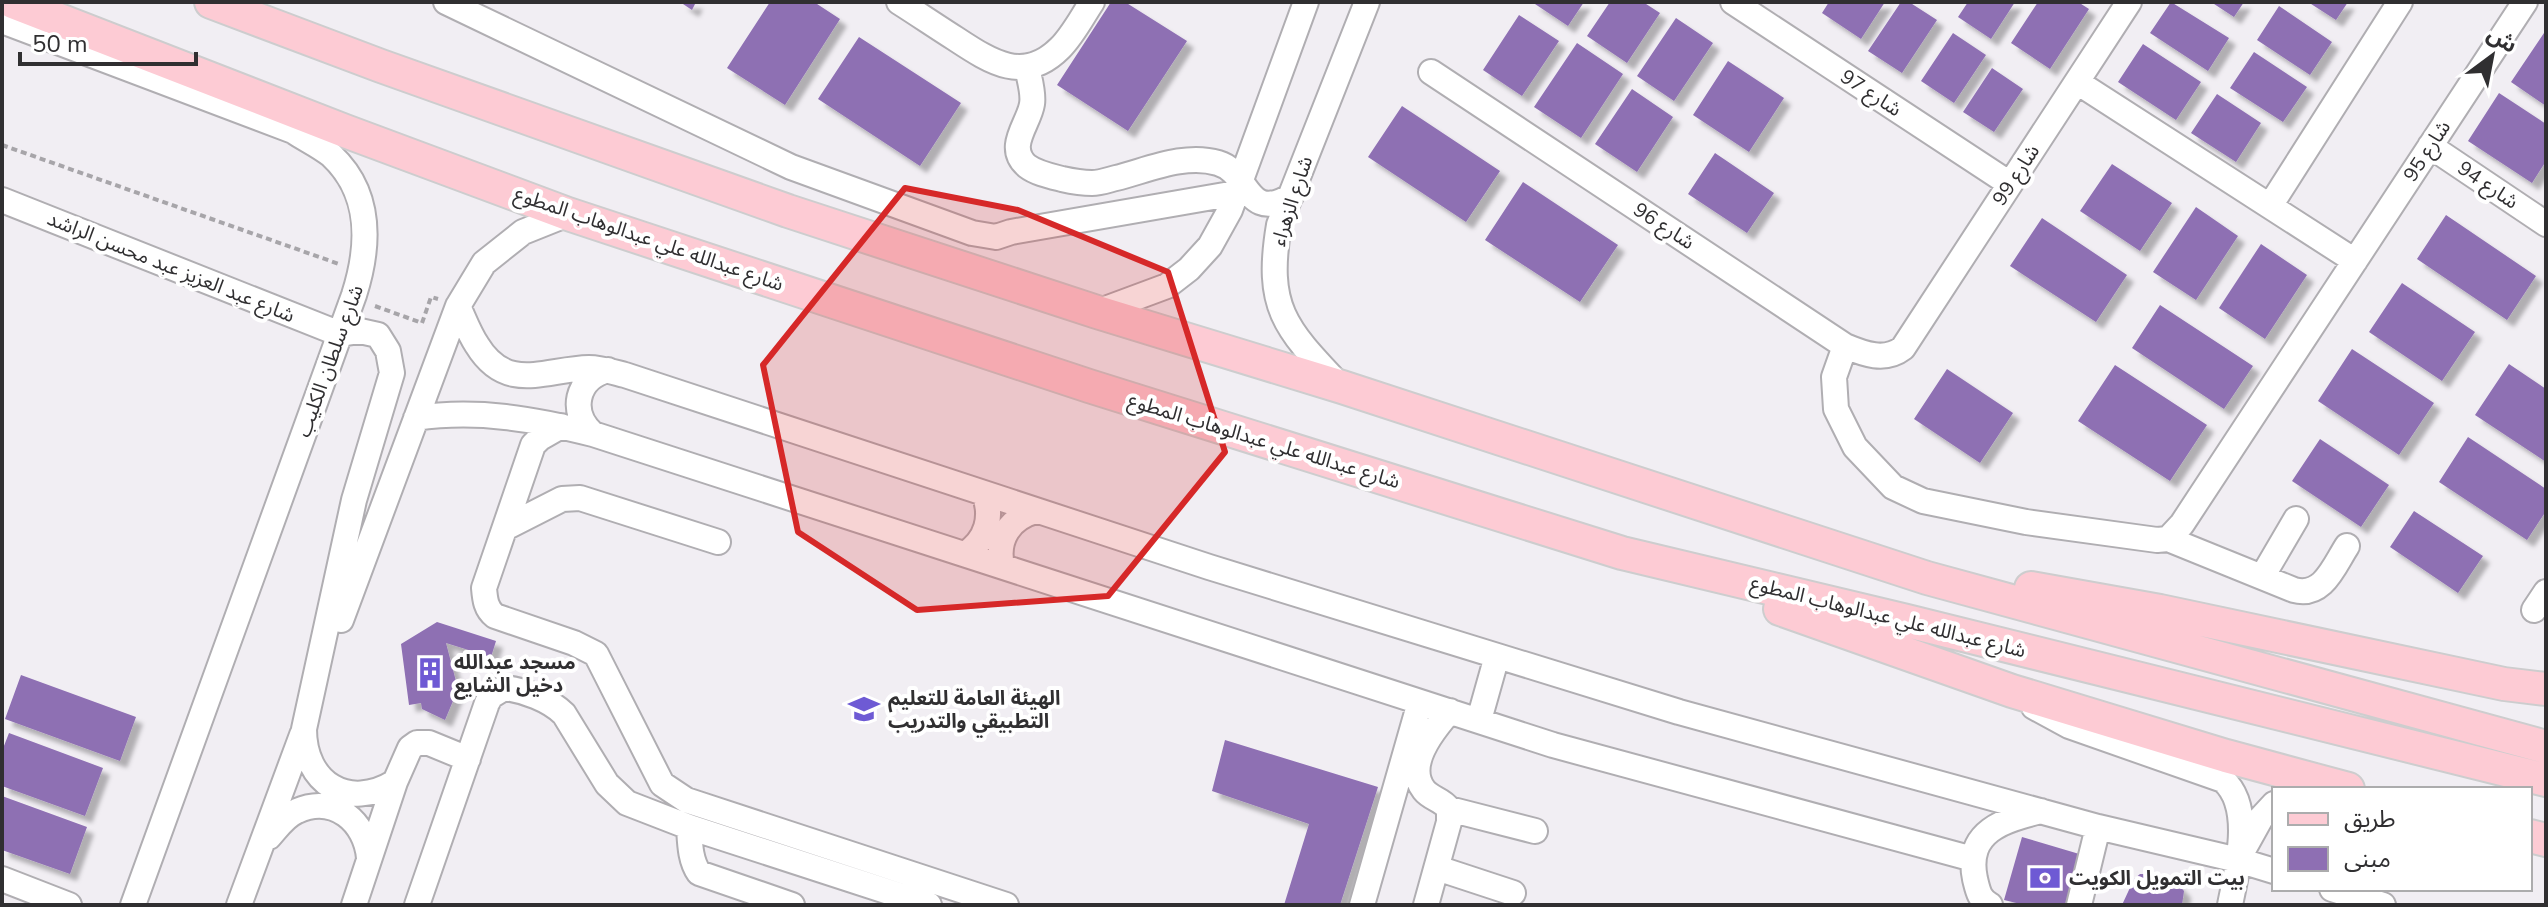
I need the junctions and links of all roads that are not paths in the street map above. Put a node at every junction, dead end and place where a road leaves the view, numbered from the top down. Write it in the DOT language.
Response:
graph roads {
  1 [pos="13,2"];
  2 [pos="211,2"];
  3 [pos="446,2"];
  4 [pos="899,2"];
  5 [pos="1092,2"];
  6 [pos="1306,2"];
  7 [pos="1367,2"];
  8 [pos="1733,2"];
  9 [pos="2129,2"];
  10 [pos="2400,2"];
  11 [pos="2525,2"];
  12 [pos="2,21"];
  13 [pos="1027,67"];
  14 [pos="1431,72"];
  15 [pos="2077,82"];
  16 [pos="2430,146"];
  17 [pos="2010,184"];
  18 [pos="1238,187"];
  19 [pos="1291,196"];
  20 [pos="3,203"];
  21 [pos="2270,206"];
  22 [pos="568,214"];
  23 [pos="2546,224"];
  24 [pos="2355,261"];
  25 [pos="458,306"];
  26 [pos="1097,312"];
  27 [pos="340,334"];
  28 [pos="1845,346"];
  29 [pos="1903,348"];
  30 [pos="608,370"];
  31 [pos="1342,387"];
  32 [pos="416,418"];
  33 [pos="561,426"];
  34 [pos="593,434"];
  35 [pos="984,493"];
  36 [pos="1036,511"];
  37 [pos="2296,519"];
  38 [pos="505,528"];
  39 [pos="2168,539"];
  40 [pos="718,542"];
  41 [pos="2347,546"];
  42 [pos="1622,553"];
  43 [pos="965,554"];
  44 [pos="1002,566"];
  45 [pos="2262,577"];
  46 [pos="1927,578"];
  47 [pos="1497,656"];
  48 [pos="2546,689"];
  49 [pos="2012,691"];
  50 [pos="1420,702"];
  51 [pos="1450,711"];
  52 [pos="1479,720"];
  53 [pos="304,729"];
  54 [pos="2535,744"];
  55 [pos="468,759"];
  56 [pos="2531,777"];
  57 [pos="395,782"];
  58 [pos="2341,787"];
  59 [pos="1979,793"];
  60 [pos="2272,806"];
  61 [pos="1449,809"];
  62 [pos="2043,810"];
  63 [pos="689,827"];
  64 [pos="1993,827"];
  65 [pos="2098,827"];
  66 [pos="1535,831"];
  67 [pos="260,848"];
  68 [pos="369,858"];
  69 [pos="1973,859"];
  70 [pos="2238,860"];
  71 [pos="1437,868"];
  72 [pos="2272,870"];
  73 [pos="2,879"];
  74 [pos="2338,891"];
  75 [pos="1513,893"];
  76 [pos="69,905"];
  77 [pos="133,905"];
  78 [pos="239,905"];
  79 [pos="354,905"];
  80 [pos="417,905"];
  81 [pos="792,905"];
  82 [pos="929,905"];
  83 [pos="1006,905"];
  84 [pos="1362,905"];
  85 [pos="1426,905"];
  86 [pos="1990,905"];
  87 [pos="2079,905"];
  88 [pos="2230,905"];
  89 [pos="2383,905"];
  1 -- 22 [label="main road, شارع عبدالله علي عبدالوهاب المطوع"];
  2 -- 26 [label="main road"];
  3 -- 18 [label="street"];
  4 -- 13 [label="street"];
  5 -- 13 [label="street"];
  6 -- 18 [label="street"];
  7 -- 19 [label="street, شارع الزهراء"];
  8 -- 17 [label="street, شارع 97"];
  9 -- 15 [label="street, شارع 99"];
  10 -- 21 [label="street"];
  11 -- 16 [label="street, شارع 95"];
  12 -- 27 [label="street, شارع سلطان الكليب"];
  13 -- 18 [label="street"];
  14 -- 28 [label="street, شارع 96"];
  15 -- 17 [label="street, شارع 99"];
  15 -- 21 [label="street"];
  16 -- 23 [label="street, شارع 94"];
  16 -- 24 [label="street, شارع 95"];
  17 -- 29 [label="street, شارع 99"];
  18 -- 19 [label="street"];
  18 -- 26 [label="street"];
  19 -- 31 [label="street, شارع الزهراء"];
  20 -- 27 [label="street, شارع عبد العزيز عبد محسن الراشد"];
  21 -- 24 [label="street"];
  22 -- 25 [label="street"];
  22 -- 42 [label="main road, شارع عبدالله علي عبدالوهاب المطوع"];
  24 -- 39 [label="street, شارع 95"];
  25 -- 30 [label="street"];
  25 -- 32 [label="street"];
  26 -- 31 [label="main road"];
  27 -- 53 [label="street, شارع عبد العزيز عبد محسن الراشد"];
  27 -- 77 [label="street, شارع سلطان الكليب"];
  28 -- 29 [label="street, شارع 96"];
  28 -- 39 [label="street"];
  30 -- 34 [label="street"];
  30 -- 35 [label="street"];
  31 -- 46 [label="main road"];
  32 -- 33 [label="street"];
  32 -- 53 [label="street"];
  33 -- 34 [label="street"];
  33 -- 38 [label="street"];
  34 -- 43 [label="street"];
  35 -- 36 [label="street"];
  35 -- 43 [label="street"];
  36 -- 44 [label="street"];
  36 -- 47 [label="street"];
  37 -- 45 [label="street"];
  38 -- 40 [label="street"];
  38 -- 83 [label="street"];
  39 -- 45 [label="street"];
  41 -- 45 [label="street"];
  42 -- 49 [label="main road"];
  42 -- 56 [label="main road, شارع عبدالله علي عبدالوهاب المطوع"];
  43 -- 44 [label="street"];
  44 -- 50 [label="street"];
  46 -- 48 [label="main road"];
  46 -- 54 [label="main road"];
  47 -- 52 [label="street"];
  47 -- 59 [label="street"];
  49 -- 58 [label="main road"];
  49 -- 70 [label="street"];
  50 -- 51 [label="street"];
  50 -- 84 [label="street"];
  51 -- 52 [label="street"];
  51 -- 61 [label="street"];
  52 -- 69 [label="street"];
  53 -- 57 [label="street"];
  53 -- 67 [label="street"];
  55 -- 57 [label="street"];
  55 -- 63 [label="street"];
  55 -- 80 [label="street"];
  57 -- 68 [label="street"];
  59 -- 62 [label="street"];
  59 -- 64 [label="street"];
  60 -- 70 [label="street"];
  61 -- 66 [label="street"];
  61 -- 71 [label="street"];
  62 -- 64 [label="street"];
  62 -- 65 [label="street"];
  63 -- 81 [label="street"];
  63 -- 82 [label="street"];
  64 -- 69 [label="street"];
  65 -- 70 [label="street"];
  65 -- 87 [label="street"];
  67 -- 68 [label="street"];
  67 -- 78 [label="street"];
  68 -- 79 [label="street"];
  69 -- 86 [label="street"];
  70 -- 72 [label="street"];
  70 -- 88 [label="street"];
  71 -- 75 [label="street"];
  71 -- 85 [label="street"];
  73 -- 76 [label="street"];
  74 -- 89 [label="street"];
}
